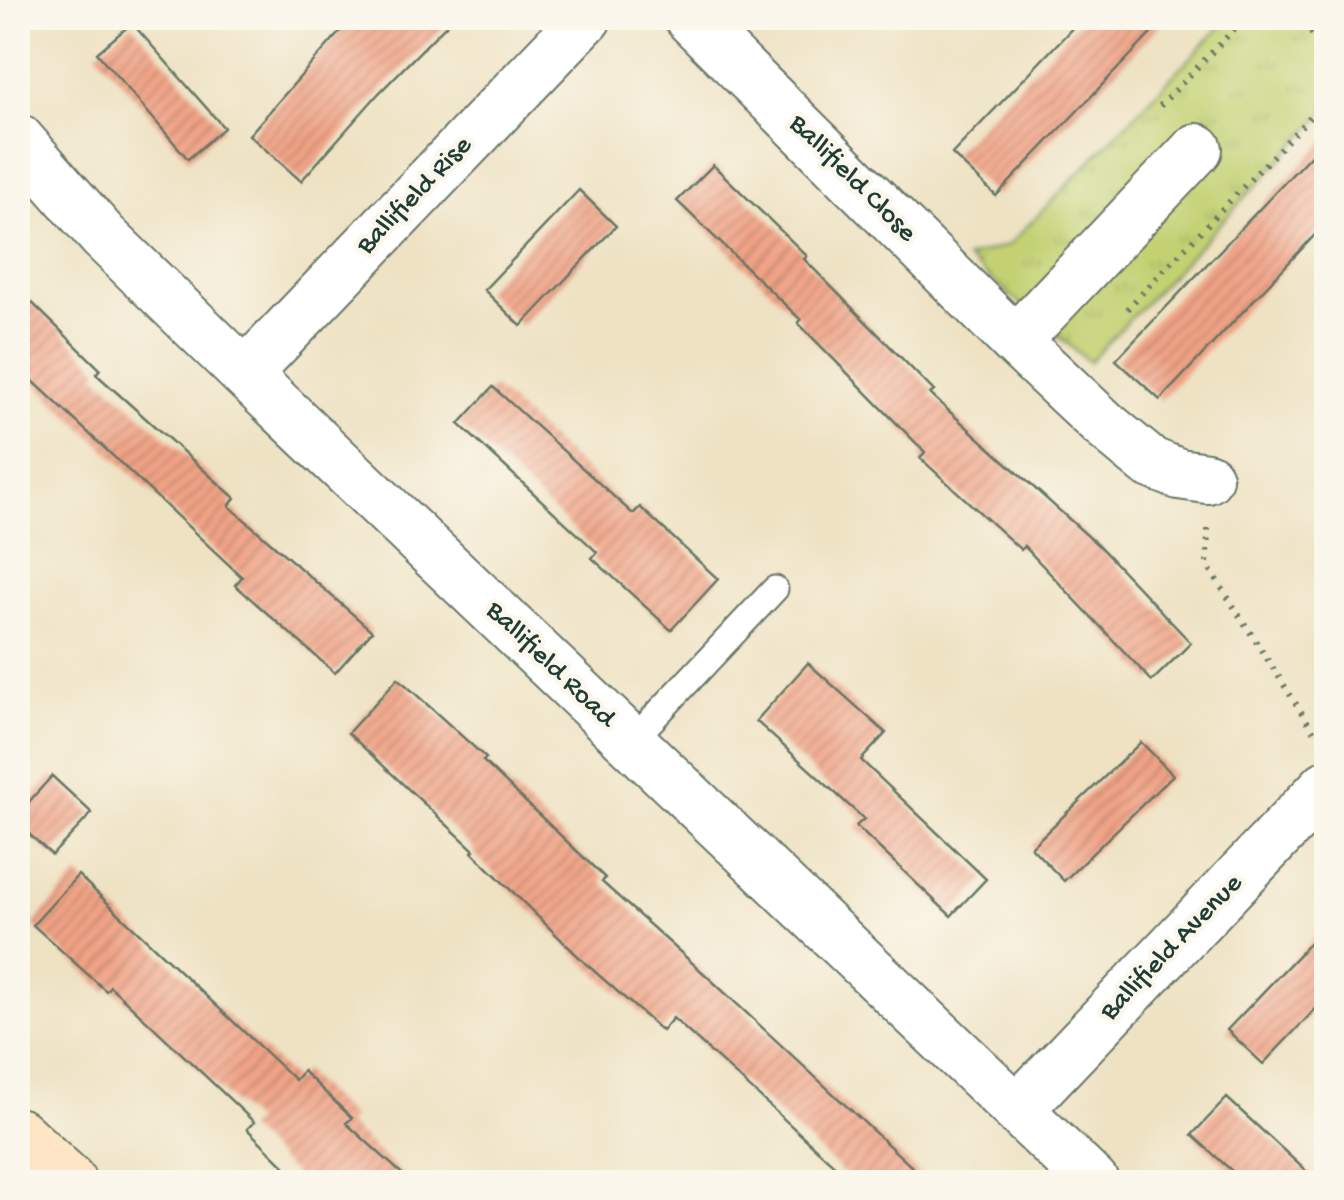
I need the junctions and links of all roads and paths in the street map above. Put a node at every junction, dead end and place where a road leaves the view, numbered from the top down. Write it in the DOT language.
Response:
graph roads {
  1 [pos="586,18"];
  2 [pos="690,18"];
  3 [pos="1244,18"];
  4 [pos="1295,18"];
  5 [pos="1326,47"];
  6 [pos="1326,100"];
  7 [pos="1150,116"];
  8 [pos="18,139"];
  9 [pos="1197,149"];
  10 [pos="1115,320"];
  11 [pos="1015,341"];
  12 [pos="245,374"];
  13 [pos="1208,478"];
  14 [pos="775,589"];
  15 [pos="632,742"];
  16 [pos="1323,764"];
  17 [pos="1018,1109"];
  18 [pos="18,1136"];
  19 [pos="68,1182"];
  20 [pos="1093,1182"];
  1 -- 12 [label="street, Ballifield Rise"];
  2 -- 11 [label="street, Ballifield Close"];
  3 -- 7 [label="path"];
  4 -- 5 [label="path"];
  6 -- 10 [label="path"];
  8 -- 12 [label="street, Ballifield Road"];
  9 -- 11 [label="street"];
  11 -- 13 [label="street, Ballifield Close"];
  12 -- 15 [label="street, Ballifield Road"];
  13 -- 16 [label="path"];
  14 -- 15 [label="lane"];
  15 -- 17 [label="street, Ballifield Road"];
  16 -- 17 [label="street, Ballifield Avenue"];
  17 -- 20 [label="street, Ballifield Road"];
  18 -- 19 [label="main road"];
}
